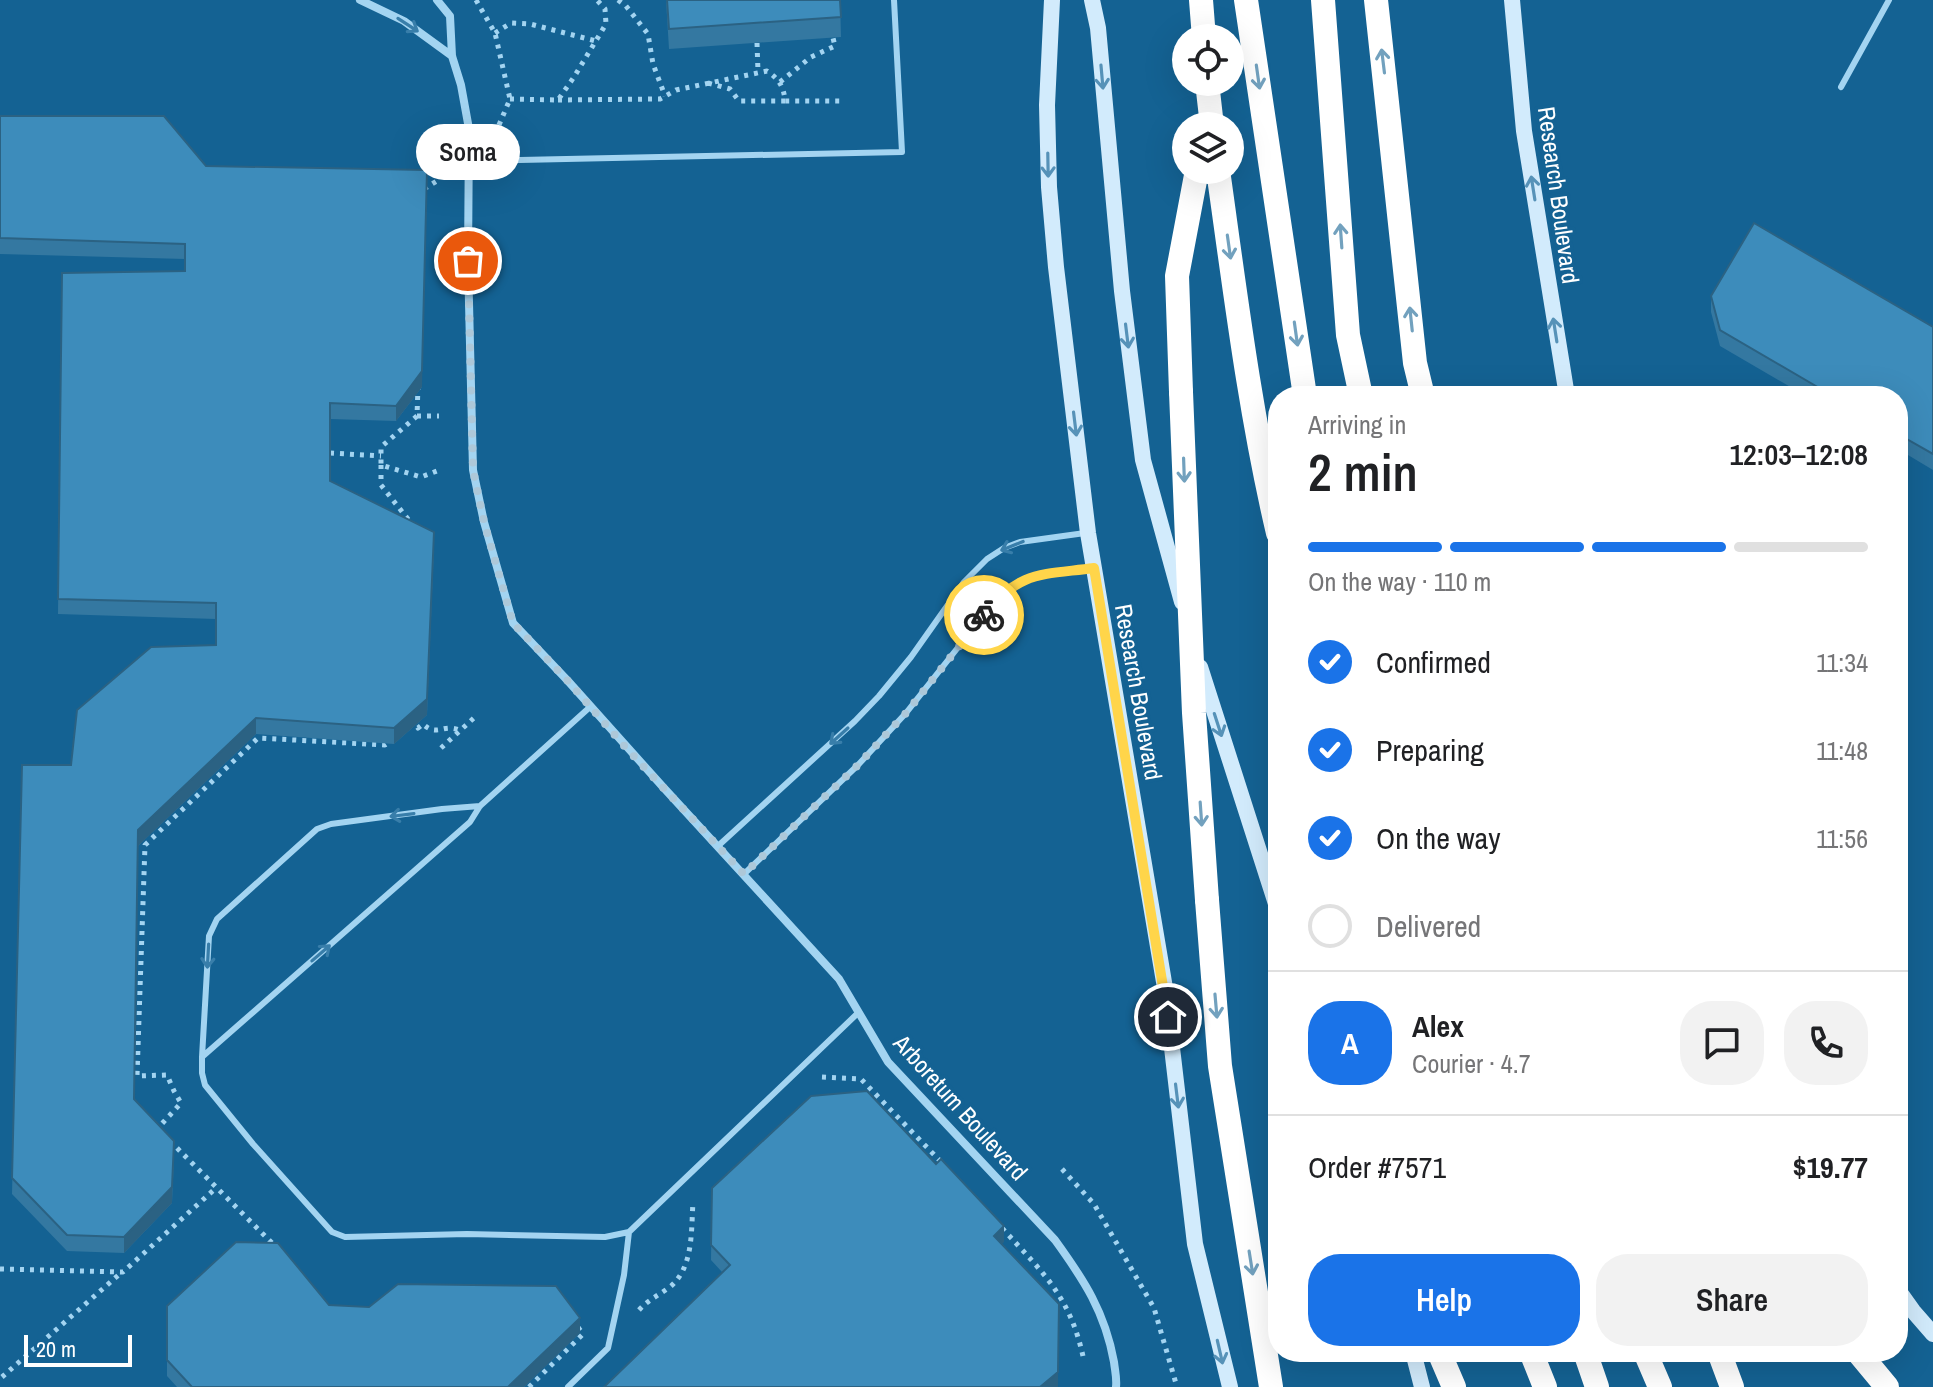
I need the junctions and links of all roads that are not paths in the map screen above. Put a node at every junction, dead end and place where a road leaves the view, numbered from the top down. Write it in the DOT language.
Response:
graph roads {
  1 [pos="360,0"];
  2 [pos="437,0"];
  3 [pos="894,0"];
  4 [pos="1052,0"];
  5 [pos="1092,0"];
  6 [pos="1201,0"];
  7 [pos="1246,0"];
  8 [pos="1323,0"];
  9 [pos="1376,0"];
  10 [pos="1512,0"];
  11 [pos="1889,0"];
  12 [pos="1203,24"];
  13 [pos="452,56"];
  14 [pos="1841,87"];
  15 [pos="469,161"];
  16 [pos="1194,184"];
  17 [pos="1220,184"];
  18 [pos="1304,386"];
  19 [pos="1359,386"];
  20 [pos="1421,386"];
  21 [pos="1565,386"];
  22 [pos="1268,488"];
  23 [pos="1088,533"];
  24 [pos="1094,568"];
  25 [pos="590,707"];
  26 [pos="480,806"];
  27 [pos="718,846"];
  28 [pos="744,874"];
  29 [pos="1268,879"];
  30 [pos="859,1012"];
  31 [pos="202,1057"];
  32 [pos="629,1232"];
  33 [pos="1908,1304"];
  34 [pos="1933,1334"];
  35 [pos="1416,1362"];
  36 [pos="1443,1362"];
  37 [pos="1535,1362"];
  38 [pos="1588,1362"];
  39 [pos="1649,1362"];
  40 [pos="1723,1362"];
  41 [pos="1866,1362"];
  42 [pos="568,1387"];
  43 [pos="1116,1387"];
  44 [pos="1230,1387"];
  45 [pos="1271,1387"];
  46 [pos="1422,1387"];
  47 [pos="1454,1387"];
  48 [pos="1545,1387"];
  49 [pos="1597,1387"];
  50 [pos="1660,1387"];
  51 [pos="1732,1387"];
  52 [pos="1887,1387"];
  1 -- 13 [label="street, one-way"];
  2 -- 13 [label="street, Arboretum Boulevard"];
  3 -- 15 [label="lane"];
  4 -- 23 [label="main road, Research Boulevard, one-way"];
  5 -- 29 [label="main road, one-way"];
  6 -- 12 [label="highway"];
  7 -- 18 [label="highway, one-way"];
  19 -- 8 [label="highway, one-way"];
  20 -- 9 [label="highway, one-way"];
  21 -- 10 [label="main road, Research Boulevard, one-way"];
  11 -- 14 [label="lane"];
  13 -- 15 [label="street, Arboretum Boulevard"];
  15 -- 25 [label="street, Arboretum Boulevard"];
  16 -- 45 [label="highway, one-way, bridge"];
  17 -- 22 [label="highway, one-way"];
  23 -- 24 [label="main road, Research Boulevard"];
  23 -- 27 [label="lane, one-way"];
  24 -- 28 [label="lane"];
  24 -- 44 [label="main road, Research Boulevard, one-way"];
  25 -- 26 [label="lane"];
  25 -- 27 [label="street, Arboretum Boulevard"];
  31 -- 26 [label="lane, one-way"];
  26 -- 31 [label="lane, one-way"];
  27 -- 28 [label="street, Arboretum Boulevard"];
  28 -- 30 [label="street, Arboretum Boulevard"];
  30 -- 32 [label="lane"];
  30 -- 43 [label="street, Arboretum Boulevard"];
  31 -- 32 [label="lane"];
  32 -- 42 [label="lane"];
  33 -- 34 [label="main road"];
  35 -- 46 [label="main road"];
  36 -- 47 [label="highway"];
  37 -- 48 [label="highway"];
  38 -- 49 [label="highway"];
  39 -- 50 [label="highway"];
  40 -- 51 [label="highway"];
  41 -- 52 [label="highway"];
}
